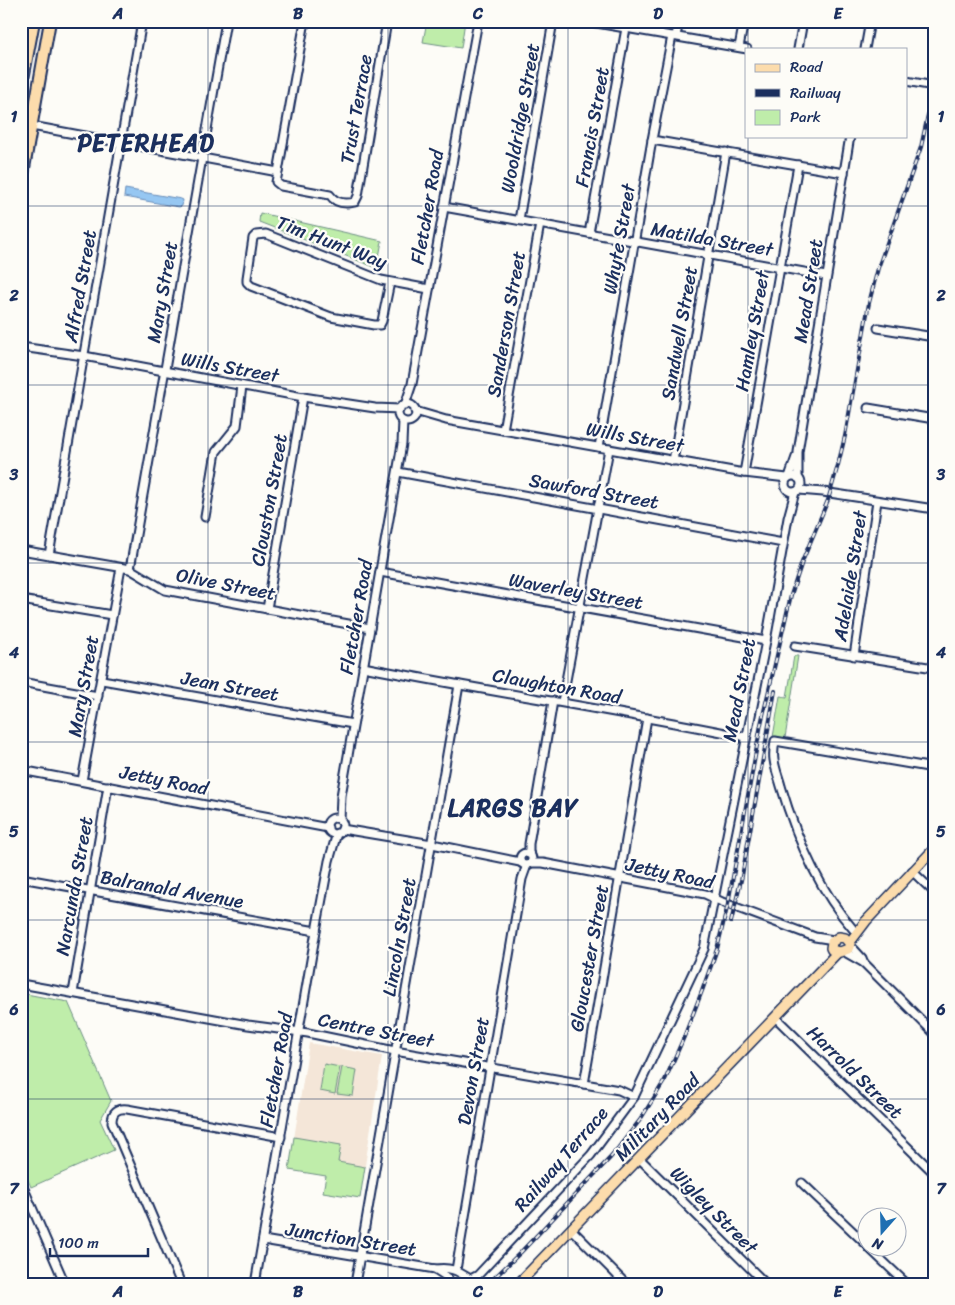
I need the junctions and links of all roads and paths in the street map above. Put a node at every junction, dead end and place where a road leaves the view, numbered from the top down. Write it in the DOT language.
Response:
graph roads {
  1 [pos="34,21"];
  2 [pos="50,21"];
  3 [pos="142,21"];
  4 [pos="226,21"];
  5 [pos="305,21"];
  6 [pos="387,21"];
  7 [pos="474,21"];
  8 [pos="478,21"];
  9 [pos="553,21"];
  10 [pos="585,21"];
  11 [pos="679,21"];
  12 [pos="744,21"];
  13 [pos="803,21"];
  14 [pos="870,21"];
  15 [pos="616,24"];
  16 [pos="626,28"];
  17 [pos="474,36"];
  18 [pos="674,36"];
  19 [pos="743,48"];
  20 [pos="798,48"];
  21 [pos="866,48"];
  22 [pos="908,81"];
  23 [pos="934,86"];
  24 [pos="21,90"];
  25 [pos="26,126"];
  26 [pos="850,138"];
  27 [pos="652,140"];
  28 [pos="121,143"];
  29 [pos="726,152"];
  30 [pos="201,159"];
  31 [pos="798,165"];
  32 [pos="278,172"];
  33 [pos="844,173"];
  34 [pos="21,184"];
  35 [pos="444,208"];
  36 [pos="519,220"];
  37 [pos="540,224"];
  38 [pos="589,233"];
  39 [pos="635,241"];
  40 [pos="709,255"];
  41 [pos="780,268"];
  42 [pos="826,276"];
  43 [pos="390,282"];
  44 [pos="429,289"];
  45 [pos="878,328"];
  46 [pos="934,337"];
  47 [pos="21,346"];
  48 [pos="84,356"];
  49 [pos="164,372"];
  50 [pos="242,386"];
  51 [pos="302,397"];
  52 [pos="868,408"];
  53 [pos="407,414"];
  54 [pos="934,419"];
  55 [pos="503,430"];
  56 [pos="599,448"];
  57 [pos="609,449"];
  58 [pos="673,461"];
  59 [pos="398,472"];
  60 [pos="744,473"];
  61 [pos="793,484"];
  62 [pos="878,501"];
  63 [pos="598,508"];
  64 [pos="934,509"];
  65 [pos="205,517"];
  66 [pos="784,543"];
  67 [pos="21,550"];
  68 [pos="49,555"];
  69 [pos="121,568"];
  70 [pos="130,569"];
  71 [pos="380,572"];
  72 [pos="21,600"];
  73 [pos="579,608"];
  74 [pos="267,609"];
  75 [pos="112,615"];
  76 [pos="370,628"];
  77 [pos="766,641"];
  78 [pos="795,646"];
  79 [pos="854,656"];
  80 [pos="363,667"];
  81 [pos="934,668"];
  82 [pos="102,680"];
  83 [pos="21,682"];
  84 [pos="459,685"];
  85 [pos="98,696"];
  86 [pos="553,701"];
  87 [pos="562,702"];
  88 [pos="647,718"];
  89 [pos="353,724"];
  90 [pos="746,737"];
  91 [pos="934,768"];
  92 [pos="21,770"];
  93 [pos="82,781"];
  94 [pos="108,786"];
  95 [pos="335,825"];
  96 [pos="432,844"];
  97 [pos="934,849"];
  98 [pos="526,859"];
  99 [pos="912,871"];
  100 [pos="21,878"];
  101 [pos="619,878"];
  102 [pos="90,890"];
  103 [pos="934,892"];
  104 [pos="715,898"];
  105 [pos="866,921"];
  106 [pos="852,930"];
  107 [pos="316,931"];
  108 [pos="840,946"];
  109 [pos="21,984"];
  110 [pos="73,992"];
  111 [pos="775,1017"];
  112 [pos="299,1033"];
  113 [pos="934,1033"];
  114 [pos="395,1051"];
  115 [pos="490,1067"];
  116 [pos="584,1084"];
  117 [pos="634,1097"];
  118 [pos="281,1137"];
  119 [pos="640,1159"];
  120 [pos="934,1172"];
  121 [pos="21,1182"];
  122 [pos="802,1183"];
  123 [pos="571,1229"];
  124 [pos="858,1237"];
  125 [pos="263,1240"];
  126 [pos="360,1257"];
  127 [pos="880,1258"];
  128 [pos="435,1269"];
  129 [pos="456,1270"];
  130 [pos="470,1279"];
  131 [pos="65,1284"];
  132 [pos="181,1284"];
  133 [pos="255,1284"];
  134 [pos="356,1284"];
  135 [pos="451,1284"];
  136 [pos="461,1284"];
  137 [pos="518,1284"];
  138 [pos="626,1284"];
  139 [pos="766,1284"];
  140 [pos="907,1284"];
  1 -- 24 [label="highway"];
  2 -- 25 [label="highway"];
  3 -- 28 [label="street, Alfred Street"];
  4 -- 30 [label="street, Mary Street"];
  5 -- 32 [label="street"];
  6 -- 32 [label="street, Trust Terrace"];
  7 -- 17 [label="street, Fletcher Road"];
  8 -- 17 [label="street, Fletcher Road"];
  9 -- 36 [label="street, Wooldridge Street"];
  10 -- 15 [label="street"];
  11 -- 18 [label="street, Whyte Street"];
  12 -- 19 [label="street"];
  13 -- 20 [label="street"];
  14 -- 21 [label="street"];
  15 -- 16 [label="street"];
  16 -- 18 [label="street"];
  16 -- 38 [label="street, Francis Street"];
  17 -- 35 [label="street, Fletcher Road"];
  18 -- 19 [label="street"];
  18 -- 27 [label="street, Whyte Street"];
  22 -- 23 [label="street"];
  25 -- 28 [label="street"];
  25 -- 34 [label="highway"];
  26 -- 33 [label="street, Mead Street"];
  27 -- 29 [label="street"];
  27 -- 39 [label="street, Whyte Street"];
  28 -- 30 [label="street"];
  28 -- 48 [label="street, Alfred Street"];
  29 -- 31 [label="street"];
  29 -- 40 [label="street, Sandwell Street"];
  30 -- 32 [label="street"];
  30 -- 49 [label="street, Mary Street"];
  31 -- 33 [label="street"];
  31 -- 41 [label="street, Hamley Street"];
  33 -- 42 [label="street, Mead Street"];
  35 -- 36 [label="street, Matilda Street"];
  35 -- 44 [label="street, Fletcher Road"];
  36 -- 37 [label="street, Matilda Street"];
  37 -- 38 [label="street, Matilda Street"];
  37 -- 55 [label="street, Sanderson Street"];
  38 -- 39 [label="street, Matilda Street"];
  39 -- 40 [label="street, Matilda Street"];
  39 -- 56 [label="street, Whyte Street"];
  40 -- 41 [label="street, Matilda Street"];
  40 -- 58 [label="street, Sandwell Street"];
  41 -- 42 [label="street, Matilda Street"];
  41 -- 60 [label="street, Hamley Street"];
  42 -- 61 [label="street, Mead Street"];
  43 -- 43 [label="street, Tim Hunt Way"];
  43 -- 44 [label="street, Tim Hunt Way"];
  44 -- 53 [label="street, Fletcher Road"];
  45 -- 46 [label="street"];
  47 -- 48 [label="street, Wills Street"];
  48 -- 49 [label="street, Wills Street"];
  48 -- 68 [label="street, Alfred Street"];
  49 -- 50 [label="street, Wills Street"];
  49 -- 70 [label="street, Mary Street"];
  50 -- 51 [label="street, Wills Street"];
  50 -- 65 [label="street"];
  51 -- 53 [label="street, Wills Street"];
  51 -- 74 [label="street, Clouston Street"];
  52 -- 54 [label="street"];
  53 -- 55 [label="street, Wills Street"];
  53 -- 59 [label="street, Fletcher Road"];
  55 -- 56 [label="street, Wills Street"];
  56 -- 57 [label="street, Wills Street"];
  57 -- 58 [label="street, Wills Street"];
  57 -- 63 [label="street"];
  58 -- 60 [label="street, Wills Street"];
  59 -- 63 [label="street, Sawford Street"];
  59 -- 71 [label="street, Fletcher Road"];
  60 -- 61 [label="street, Wills Street"];
  61 -- 62 [label="street, Wills Street"];
  61 -- 66 [label="street, Mead Street"];
  62 -- 64 [label="street, Wills Street"];
  62 -- 79 [label="street, Adelaide Street"];
  63 -- 66 [label="street, Sawford Street"];
  63 -- 73 [label="street"];
  66 -- 77 [label="street, Mead Street"];
  67 -- 68 [label="street, Olive Street"];
  68 -- 69 [label="street, Olive Street"];
  69 -- 70 [label="street, Olive Street"];
  69 -- 75 [label="street, Mary Street"];
  70 -- 74 [label="street, Olive Street"];
  71 -- 73 [label="street, Waverley Street"];
  71 -- 76 [label="street, Fletcher Road"];
  72 -- 75 [label="street"];
  73 -- 77 [label="street, Waverley Street"];
  73 -- 87 [label="street"];
  74 -- 76 [label="street, Olive Street"];
  75 -- 82 [label="street, Mary Street"];
  76 -- 80 [label="street, Fletcher Road"];
  77 -- 90 [label="street, Mead Street"];
  78 -- 79 [label="street"];
  79 -- 81 [label="street"];
  80 -- 84 [label="street, Claughton Road"];
  80 -- 89 [label="street, Fletcher Road"];
  82 -- 85 [label="street, Mary Street"];
  82 -- 89 [label="street, Jean Street"];
  83 -- 85 [label="street"];
  84 -- 86 [label="street, Claughton Road"];
  84 -- 96 [label="street, Lincoln Street"];
  85 -- 93 [label="street, Mary Street"];
  86 -- 87 [label="street, Claughton Road"];
  86 -- 98 [label="street, Devon Street"];
  87 -- 88 [label="street, Claughton Road"];
  88 -- 90 [label="street, Claughton Road"];
  88 -- 101 [label="street, Gloucester Street"];
  89 -- 95 [label="street, Fletcher Road"];
  90 -- 104 [label="street, Mead Street"];
  91 -- 106 [label="street"];
  92 -- 93 [label="street, Jetty Road"];
  93 -- 94 [label="street, Jetty Road"];
  94 -- 95 [label="street, Jetty Road"];
  94 -- 102 [label="street, Narcunda Street"];
  95 -- 96 [label="street, Jetty Road"];
  95 -- 107 [label="street, Fletcher Road"];
  96 -- 98 [label="street, Jetty Road"];
  96 -- 114 [label="street, Lincoln Street"];
  97 -- 99 [label="main road, Military Road"];
  98 -- 101 [label="street, Jetty Road"];
  98 -- 115 [label="street, Devon Street"];
  99 -- 103 [label="street"];
  99 -- 105 [label="main road, Military Road"];
  100 -- 102 [label="street, Balranald Avenue"];
  101 -- 104 [label="street, Jetty Road"];
  101 -- 116 [label="street, Gloucester Street"];
  102 -- 107 [label="street, Balranald Avenue"];
  102 -- 110 [label="street, Narcunda Street"];
  104 -- 108 [label="street, Jetty Road"];
  104 -- 117 [label="street, Railway Terrace"];
  105 -- 106 [label="main road, Military Road"];
  105 -- 108 [label="main road, Military Road"];
  106 -- 108 [label="main road, Military Road"];
  107 -- 112 [label="street, Fletcher Road"];
  108 -- 111 [label="main road, Military Road"];
  108 -- 113 [label="street, Jetty Road"];
  109 -- 110 [label="street, Centre Street"];
  110 -- 112 [label="street, Centre Street"];
  111 -- 119 [label="main road, Military Road"];
  111 -- 120 [label="street, Harrold Street"];
  112 -- 114 [label="street, Centre Street"];
  112 -- 118 [label="street, Fletcher Road"];
  114 -- 115 [label="street, Centre Street"];
  114 -- 126 [label="street, Lincoln Street"];
  115 -- 116 [label="street, Centre Street"];
  115 -- 129 [label="street, Devon Street"];
  116 -- 117 [label="street, Centre Street"];
  117 -- 130 [label="street, Railway Terrace"];
  118 -- 125 [label="street, Fletcher Road"];
  118 -- 132 [label="street"];
  119 -- 123 [label="main road, Military Road"];
  119 -- 139 [label="street, Wigley Street"];
  121 -- 131 [label="street"];
  122 -- 124 [label="street"];
  123 -- 137 [label="main road, Military Road"];
  123 -- 138 [label="street"];
  125 -- 126 [label="street, Junction Street"];
  125 -- 133 [label="street, Fletcher Road"];
  126 -- 128 [label="street, Junction Street"];
  126 -- 134 [label="street, Lincoln Street"];
  127 -- 140 [label="street"];
  128 -- 129 [label="street, Junction Street"];
  128 -- 135 [label="street, Junction Street"];
  129 -- 130 [label="street"];
  130 -- 136 [label="street, Railway Terrace"];
}
